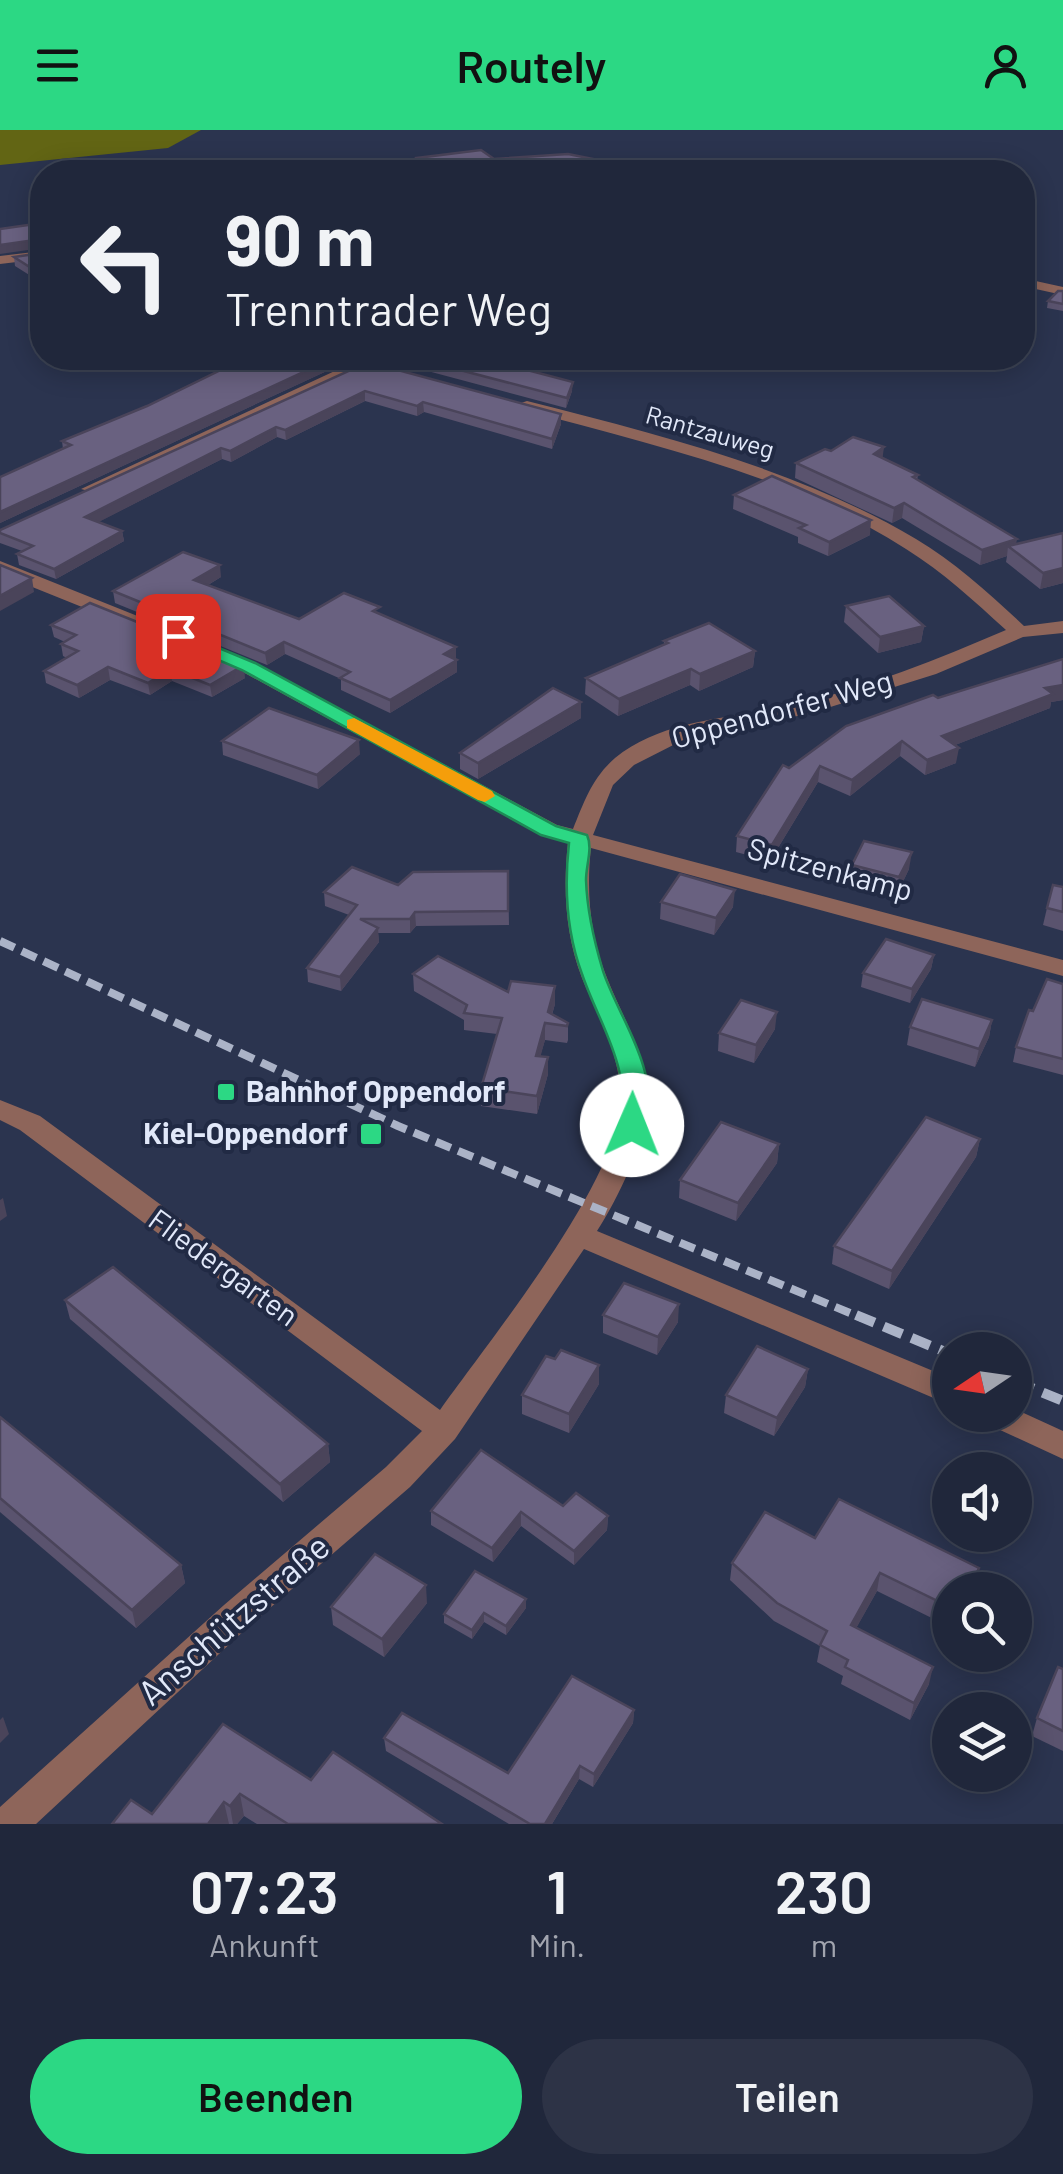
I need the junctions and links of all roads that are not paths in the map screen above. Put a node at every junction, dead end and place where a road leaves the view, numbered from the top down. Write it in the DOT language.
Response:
graph roads {
  1 [pos="30,256"];
  2 [pos="0,260"];
  3 [pos="1035,285"];
  4 [pos="1063,291"];
  5 [pos="337,370"];
  6 [pos="394,370"];
  7 [pos="422,378"];
  8 [pos="514,402"];
  9 [pos="67,500"];
  10 [pos="0,567"];
  11 [pos="1063,627"];
  12 [pos="1019,632"];
  13 [pos="580,839"];
  14 [pos="1063,968"];
  15 [pos="0,1109"];
  16 [pos="578,1235"];
  17 [pos="932,1383"];
  18 [pos="450,1422"];
  19 [pos="1032,1431"];
  20 [pos="1063,1446"];
  21 [pos="9,1824"];
  1 -- 2 [label="street"];
  3 -- 4 [label="street"];
  5 -- 9 [label="street"];
  6 -- 7 [label="street"];
  8 -- 12 [label="street, Rantzauweg"];
  10 -- 13 [label="street, Spitzenkamp"];
  11 -- 12 [label="street, Oppendorfer Weg"];
  12 -- 13 [label="street, Oppendorfer Weg"];
  13 -- 14 [label="street, Spitzenkamp"];
  13 -- 16 [label="street, Oppendorfer Weg"];
  15 -- 18 [label="street, Fliedergarten"];
  16 -- 17 [label="street"];
  16 -- 18 [label="street, Oppendorfer Weg"];
  18 -- 21 [label="street, Anschützstraße"];
  19 -- 20 [label="street"];
}
